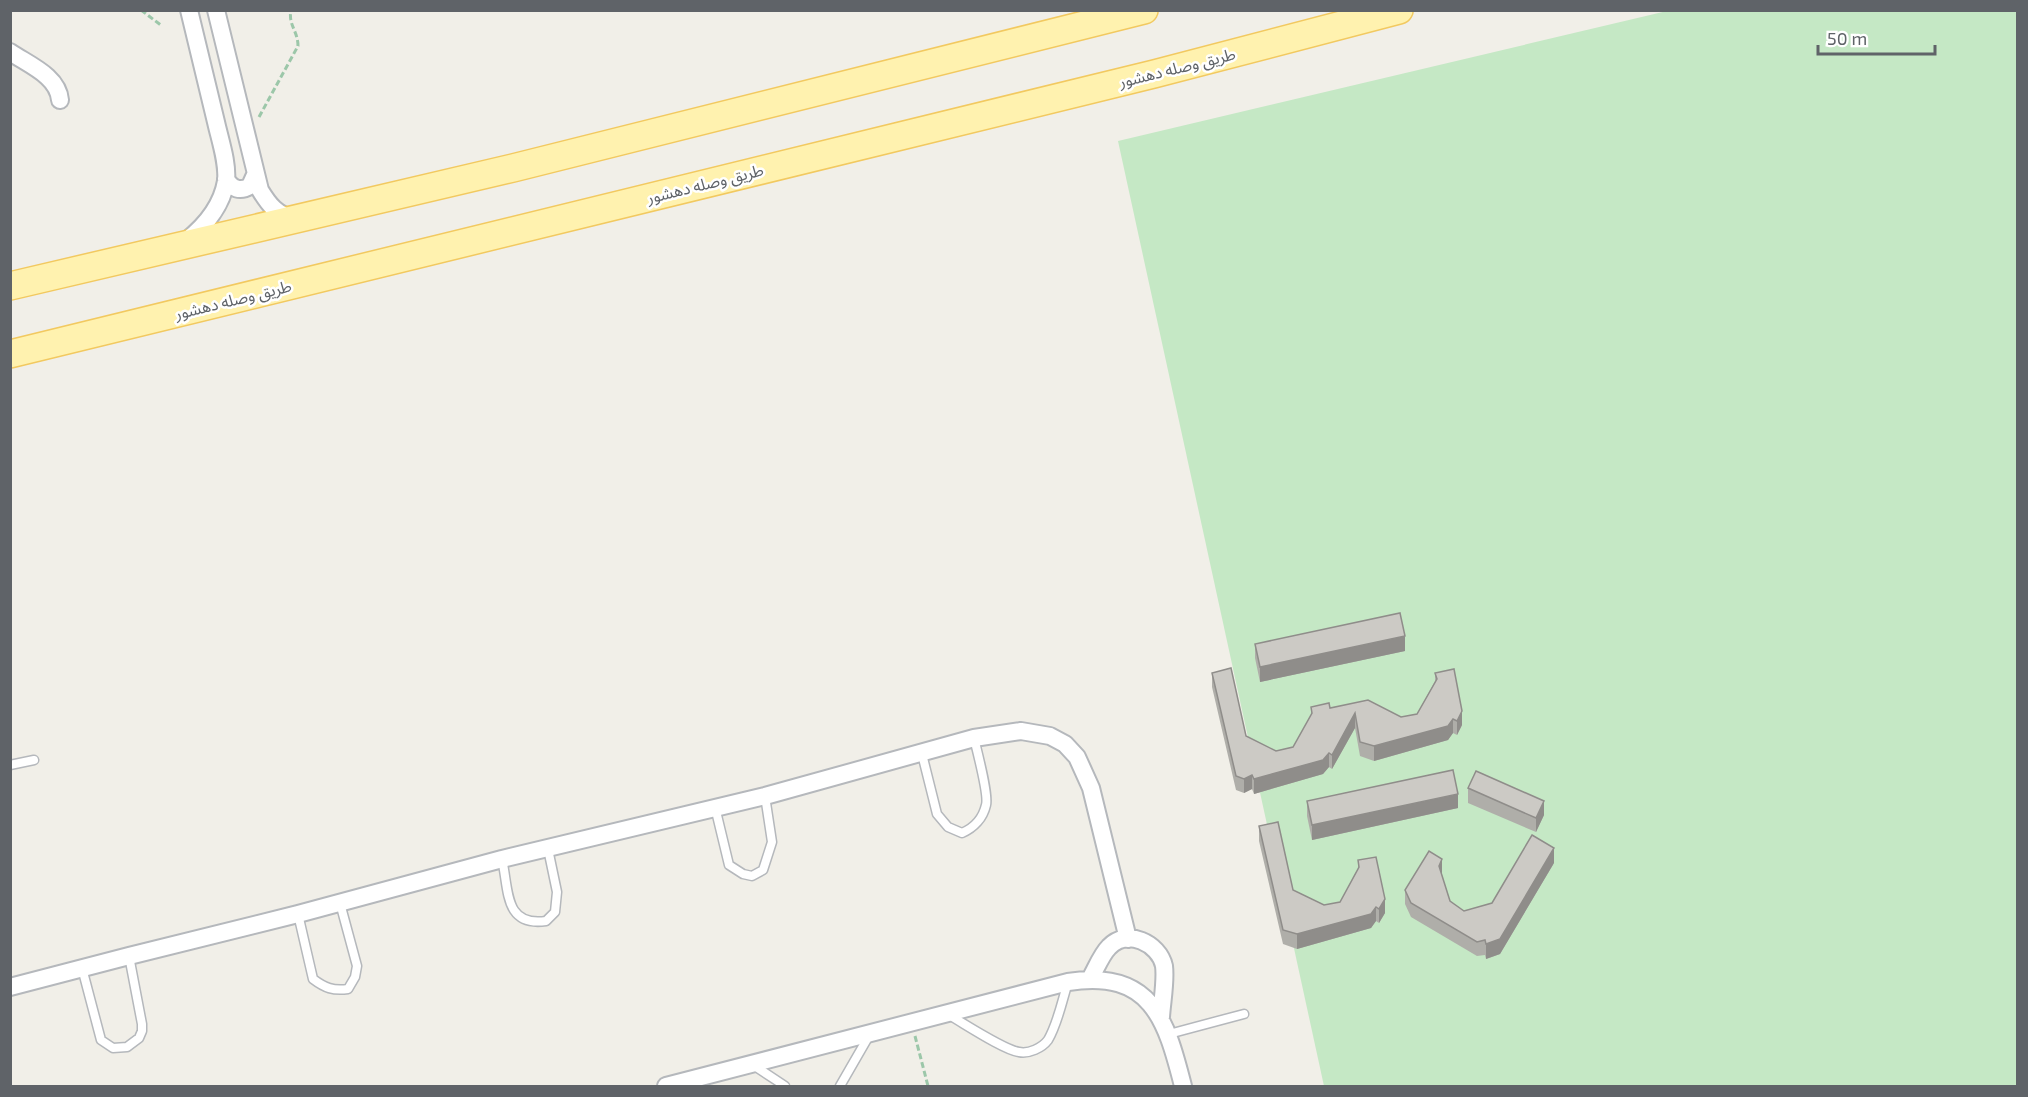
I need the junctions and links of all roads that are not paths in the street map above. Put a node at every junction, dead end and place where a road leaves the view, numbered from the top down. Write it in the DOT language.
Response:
graph roads {
  1 [pos="189,10"];
  2 [pos="216,10"];
  3 [pos="1399,10"];
  4 [pos="1142,11"];
  5 [pos="10,52"];
  6 [pos="60,100"];
  7 [pos="255,175"];
  8 [pos="226,179"];
  9 [pos="295,219"];
  10 [pos="182,244"];
  11 [pos="10,286"];
  12 [pos="10,354"];
  13 [pos="974,738"];
  14 [pos="922,754"];
  15 [pos="34,760"];
  16 [pos="10,765"];
  17 [pos="765,796"];
  18 [pos="715,807"];
  19 [pos="548,849"];
  20 [pos="502,859"];
  21 [pos="340,903"];
  22 [pos="298,914"];
  23 [pos="1128,939"];
  24 [pos="129,956"];
  25 [pos="82,968"];
  26 [pos="1090,979"];
  27 [pos="1068,982"];
  28 [pos="10,987"];
  29 [pos="946,1013"];
  30 [pos="1244,1014"];
  31 [pos="1161,1017"];
  32 [pos="870,1033"];
  33 [pos="1169,1034"];
  34 [pos="751,1064"];
  35 [pos="666,1086"];
  36 [pos="784,1086"];
  37 [pos="840,1086"];
  38 [pos="1183,1086"];
  1 -- 8 [label="street"];
  2 -- 7 [label="street"];
  3 -- 12 [label="main road, طريق وصله دهشور"];
  4 -- 9 [label="main road"];
  5 -- 6 [label="street"];
  7 -- 8 [label="street"];
  7 -- 9 [label="street"];
  8 -- 10 [label="street"];
  9 -- 10 [label="main road"];
  10 -- 11 [label="main road"];
  13 -- 14 [label="street"];
  13 -- 14 [label="lane"];
  13 -- 23 [label="street"];
  14 -- 17 [label="street"];
  15 -- 16 [label="lane"];
  17 -- 18 [label="street"];
  17 -- 18 [label="lane"];
  18 -- 19 [label="street"];
  19 -- 20 [label="street"];
  19 -- 20 [label="lane"];
  20 -- 21 [label="street"];
  21 -- 22 [label="street"];
  21 -- 22 [label="lane"];
  22 -- 24 [label="street"];
  23 -- 26 [label="street"];
  23 -- 31 [label="street"];
  24 -- 25 [label="street"];
  24 -- 25 [label="lane"];
  25 -- 28 [label="street"];
  26 -- 27 [label="street"];
  26 -- 31 [label="street"];
  27 -- 29 [label="street"];
  27 -- 29 [label="lane"];
  29 -- 32 [label="street"];
  30 -- 33 [label="lane"];
  31 -- 33 [label="street"];
  32 -- 34 [label="street"];
  32 -- 37 [label="lane"];
  33 -- 38 [label="street"];
  34 -- 35 [label="street"];
  34 -- 36 [label="lane"];
}
